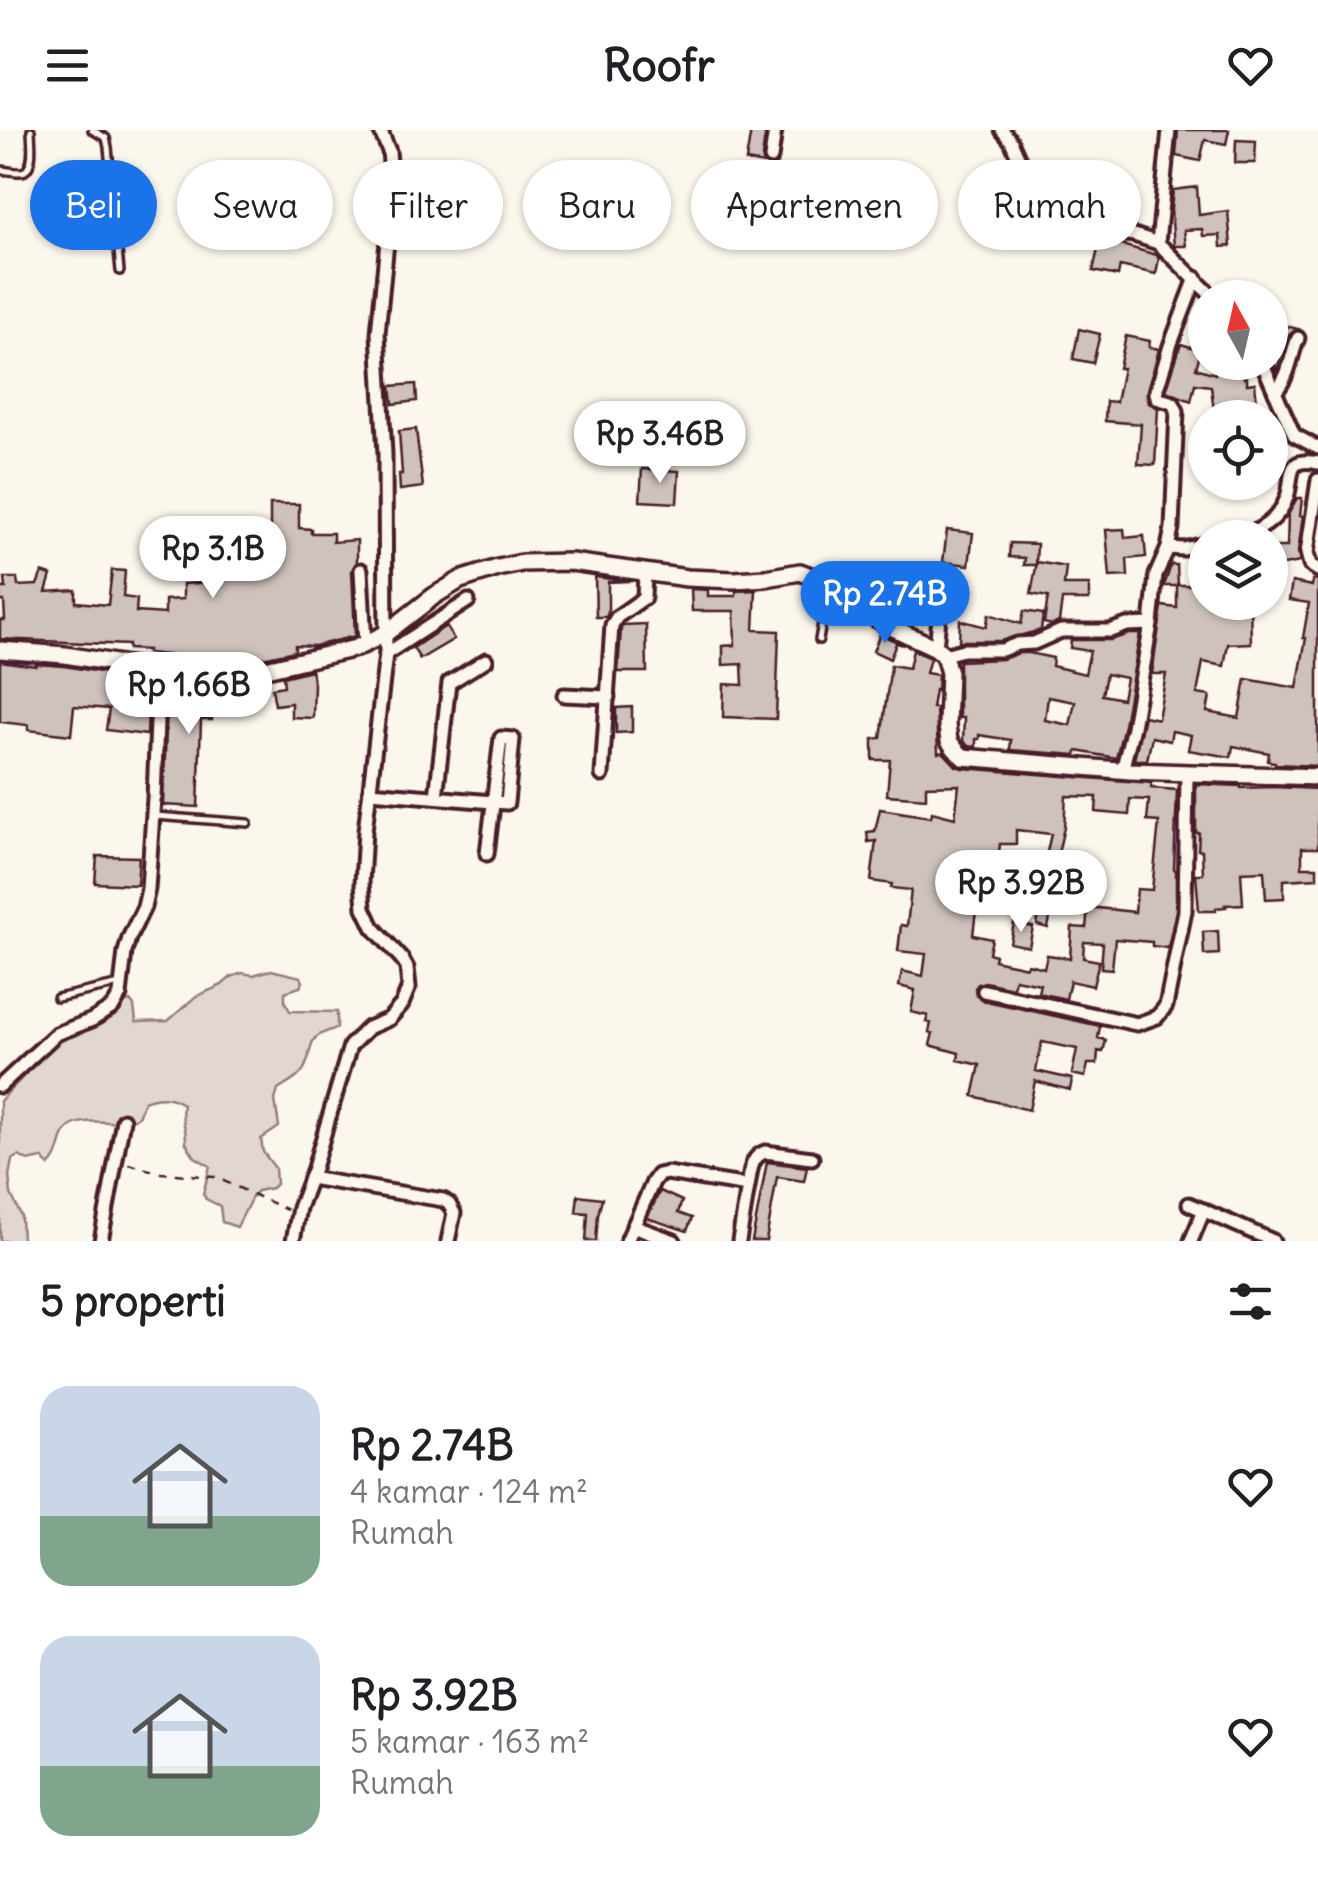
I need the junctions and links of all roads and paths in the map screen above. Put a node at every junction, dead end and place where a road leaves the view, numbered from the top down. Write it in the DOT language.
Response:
graph roads {
  1 [pos="31,130"];
  2 [pos="92,130"];
  3 [pos="380,130"];
  4 [pos="775,130"];
  5 [pos="1002,130"];
  6 [pos="1169,130"];
  7 [pos="771,158"];
  8 [pos="0,170"];
  9 [pos="1158,243"];
  10 [pos="120,271"];
  11 [pos="1196,278"];
  12 [pos="1298,338"];
  13 [pos="1270,380"];
  14 [pos="1275,392"];
  15 [pos="1318,448"];
  16 [pos="1318,463"];
  17 [pos="1318,480"];
  18 [pos="1270,520"];
  19 [pos="1168,548"];
  20 [pos="1188,548"];
  21 [pos="362,570"];
  22 [pos="1318,570"];
  23 [pos="645,572"];
  24 [pos="837,595"];
  25 [pos="942,596"];
  26 [pos="468,600"];
  27 [pos="1151,624"];
  28 [pos="385,634"];
  29 [pos="818,640"];
  30 [pos="365,644"];
  31 [pos="0,650"];
  32 [pos="940,652"];
  33 [pos="386,654"];
  34 [pos="486,660"];
  35 [pos="159,670"];
  36 [pos="564,696"];
  37 [pos="608,696"];
  38 [pos="1122,770"];
  39 [pos="1187,773"];
  40 [pos="602,774"];
  41 [pos="1318,776"];
  42 [pos="370,792"];
  43 [pos="436,798"];
  44 [pos="493,802"];
  45 [pos="152,815"];
  46 [pos="248,824"];
  47 [pos="487,854"];
  48 [pos="122,984"];
  49 [pos="984,991"];
  50 [pos="57,998"];
  51 [pos="0,1086"];
  52 [pos="123,1120"];
  53 [pos="812,1158"];
  54 [pos="115,1161"];
  55 [pos="310,1178"];
  56 [pos="748,1186"];
  57 [pos="1189,1204"];
  58 [pos="1204,1210"];
  59 [pos="298,1214"];
  60 [pos="633,1226"];
  61 [pos="1244,1235"];
  62 [pos="101,1241"];
  63 [pos="293,1241"];
  64 [pos="448,1241"];
  65 [pos="626,1241"];
  66 [pos="674,1241"];
  67 [pos="738,1241"];
  68 [pos="1191,1241"];
  69 [pos="1274,1241"];
  1 -- 8 [label="lane"];
  2 -- 10 [label="lane"];
  3 -- 28 [label="street"];
  4 -- 7 [label="street"];
  5 -- 9 [label="street"];
  6 -- 9 [label="street"];
  9 -- 11 [label="street"];
  11 -- 19 [label="street"];
  12 -- 14 [label="street"];
  13 -- 14 [label="street"];
  14 -- 15 [label="street"];
  16 -- 18 [label="street"];
  17 -- 22 [label="street"];
  19 -- 20 [label="street"];
  19 -- 27 [label="street"];
  21 -- 30 [label="street"];
  23 -- 24 [label="street"];
  23 -- 28 [label="street"];
  23 -- 37 [label="street"];
  24 -- 29 [label="lane"];
  24 -- 32 [label="street"];
  25 -- 32 [label="street"];
  26 -- 33 [label="street"];
  27 -- 32 [label="street"];
  27 -- 38 [label="street"];
  28 -- 30 [label="street"];
  28 -- 33 [label="street"];
  30 -- 35 [label="street"];
  31 -- 35 [label="street"];
  32 -- 38 [label="street"];
  33 -- 42 [label="street"];
  34 -- 43 [label="street"];
  35 -- 45 [label="street"];
  36 -- 37 [label="street"];
  37 -- 40 [label="street"];
  38 -- 39 [label="street"];
  39 -- 41 [label="street"];
  39 -- 49 [label="street"];
  42 -- 43 [label="street"];
  42 -- 55 [label="street"];
  43 -- 44 [label="street"];
  44 -- 44 [label="street"];
  44 -- 47 [label="street"];
  45 -- 46 [label="lane"];
  45 -- 48 [label="street"];
  48 -- 50 [label="lane"];
  48 -- 51 [label="street"];
  52 -- 54 [label="street"];
  53 -- 56 [label="street"];
  54 -- 59 [label="path"];
  54 -- 62 [label="street"];
  55 -- 59 [label="street"];
  55 -- 64 [label="street"];
  56 -- 60 [label="street"];
  56 -- 67 [label="street"];
  57 -- 58 [label="street"];
  58 -- 61 [label="street"];
  58 -- 68 [label="street"];
  59 -- 63 [label="street"];
  60 -- 65 [label="street"];
  60 -- 66 [label="street"];
  61 -- 69 [label="street"];
}
